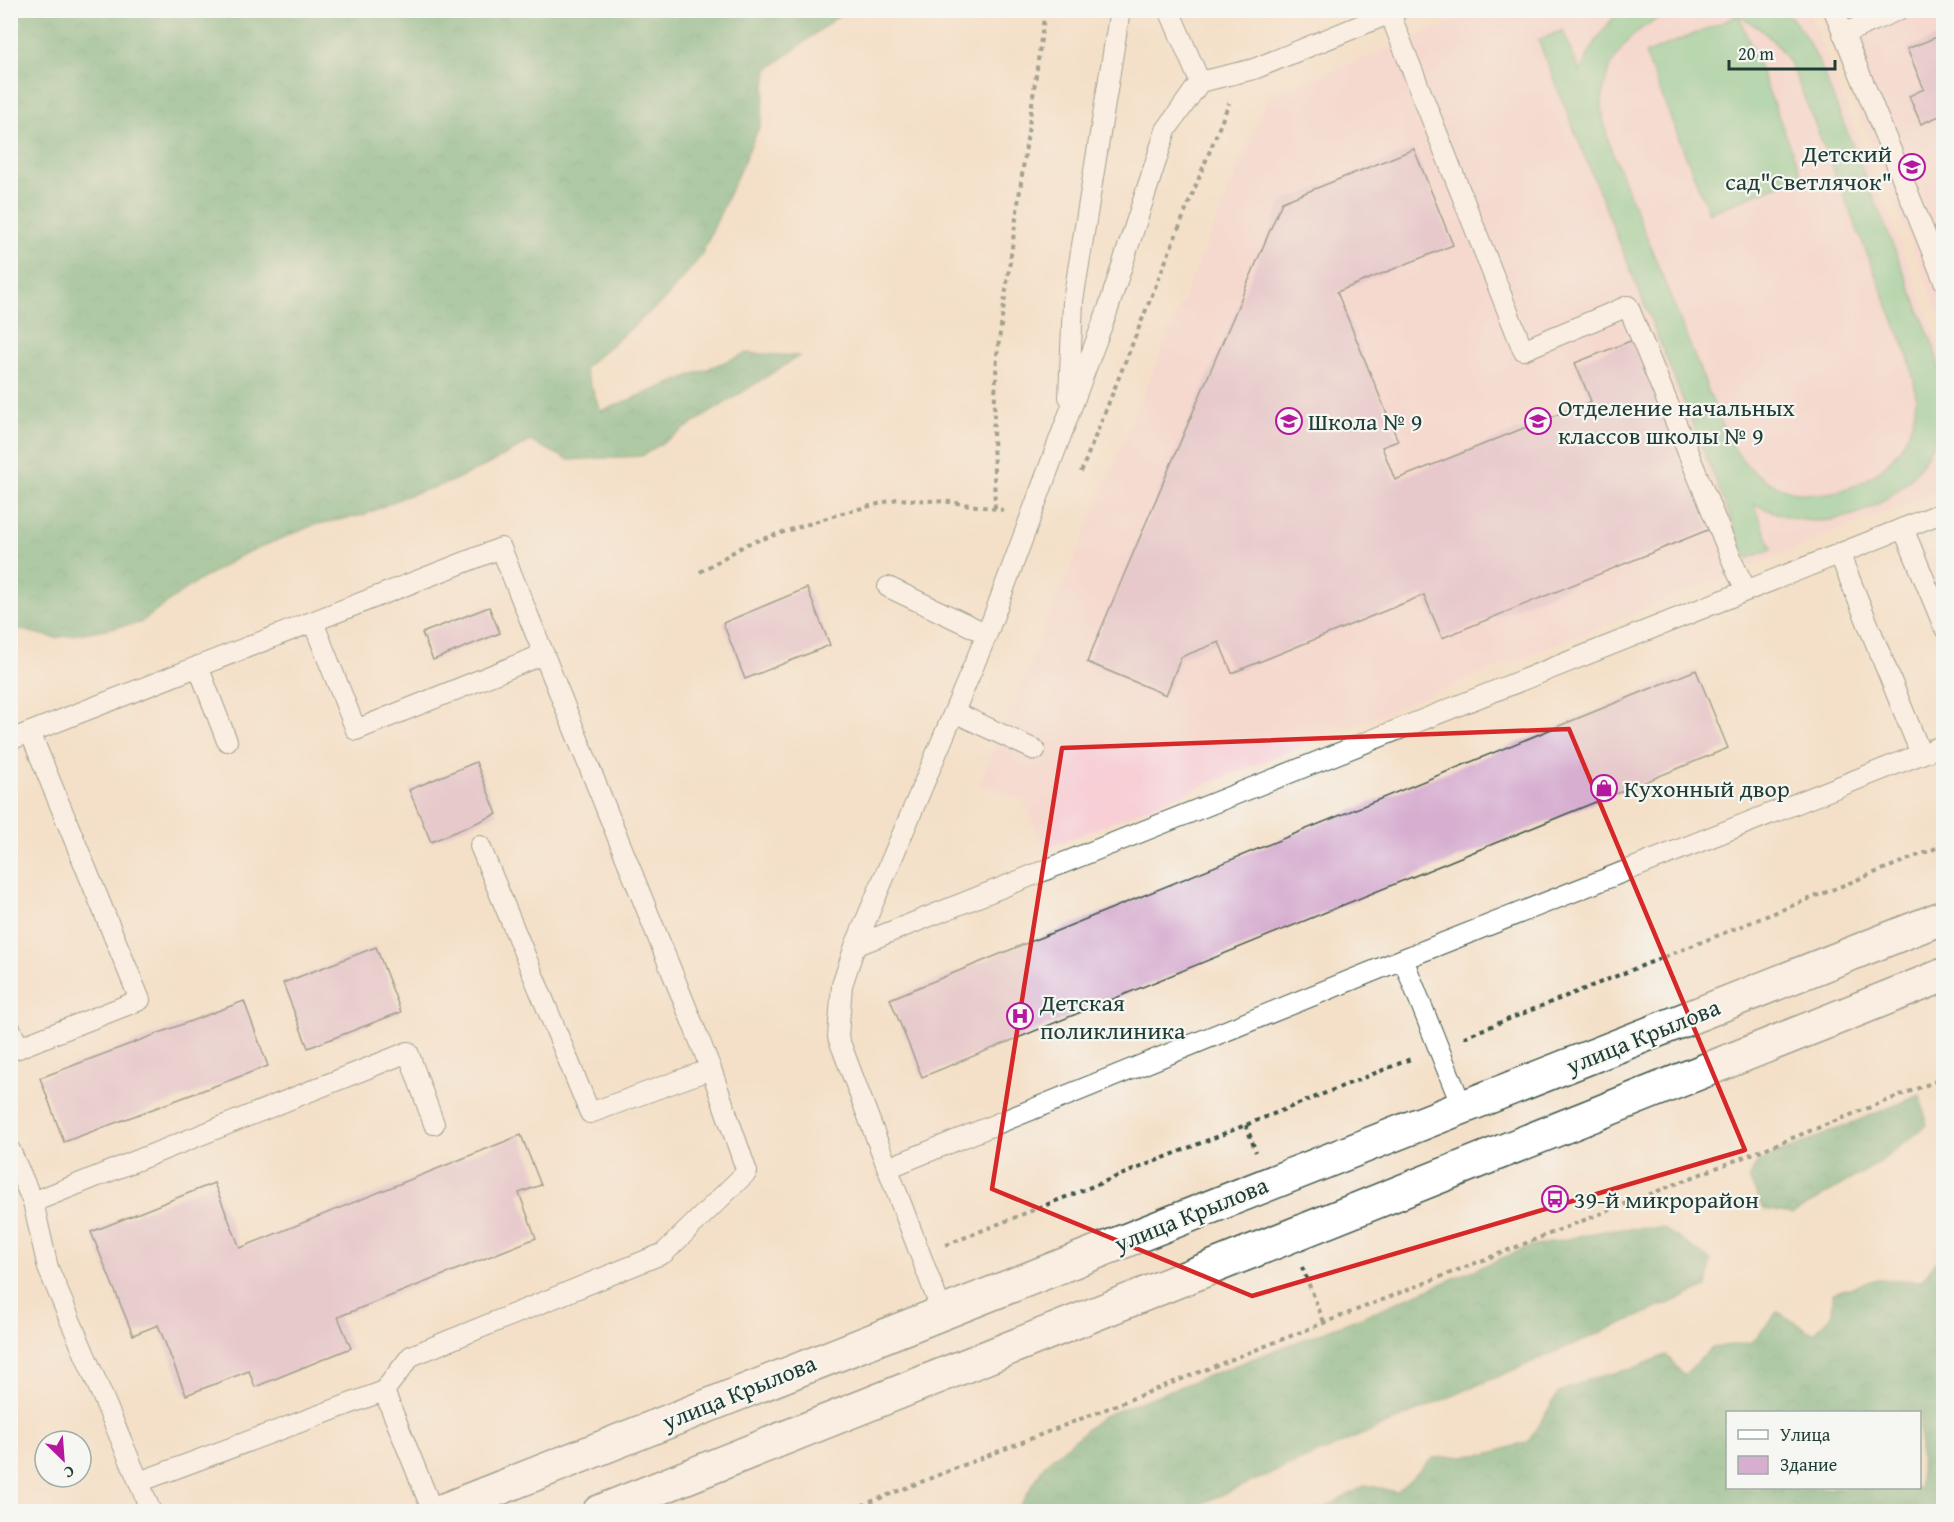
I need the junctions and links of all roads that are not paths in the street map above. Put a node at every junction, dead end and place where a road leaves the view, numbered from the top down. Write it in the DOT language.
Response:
graph roads {
  1 [pos="1120,10"];
  2 [pos="1169,10"];
  3 [pos="1834,10"];
  4 [pos="1898,10"];
  5 [pos="1394,18"];
  6 [pos="1843,34"];
  7 [pos="1200,82"];
  8 [pos="1944,281"];
  9 [pos="1068,418"];
  10 [pos="1944,512"];
  11 [pos="1903,528"];
  12 [pos="1839,553"];
  13 [pos="888,587"];
  14 [pos="1746,589"];
  15 [pos="313,622"];
  16 [pos="1944,627"];
  17 [pos="987,634"];
  18 [pos="544,654"];
  19 [pos="198,666"];
  20 [pos="954,712"];
  21 [pos="30,732"];
  22 [pos="10,740"];
  23 [pos="227,741"];
  24 [pos="1944,745"];
  25 [pos="1035,750"];
  26 [pos="1921,754"];
  27 [pos="480,846"];
  28 [pos="1944,917"];
  29 [pos="855,946"];
  30 [pos="1403,959"];
  31 [pos="1944,975"];
  32 [pos="10,1028"];
  33 [pos="15,1050"];
  34 [pos="711,1069"];
  35 [pos="1462,1107"];
  36 [pos="434,1124"];
  37 [pos="10,1150"];
  38 [pos="888,1168"];
  39 [pos="33,1202"];
  40 [pos="942,1312"];
  41 [pos="384,1391"];
  42 [pos="139,1482"];
  43 [pos="151,1512"];
  44 [pos="433,1512"];
  45 [pos="439,1512"];
  46 [pos="599,1512"];
  1 -- 9 [label="lane"];
  2 -- 7 [label="lane"];
  3 -- 6 [label="lane"];
  4 -- 6 [label="lane"];
  5 -- 7 [label="lane"];
  5 -- 14 [label="lane"];
  6 -- 8 [label="lane"];
  7 -- 9 [label="lane"];
  9 -- 17 [label="lane"];
  10 -- 11 [label="lane"];
  11 -- 12 [label="lane"];
  11 -- 16 [label="lane"];
  12 -- 14 [label="lane"];
  12 -- 26 [label="lane"];
  13 -- 17 [label="lane"];
  14 -- 29 [label="lane"];
  15 -- 18 [label="lane"];
  15 -- 18 [label="lane"];
  15 -- 19 [label="lane"];
  17 -- 20 [label="lane"];
  18 -- 34 [label="lane"];
  19 -- 21 [label="lane"];
  19 -- 23 [label="lane"];
  20 -- 25 [label="lane"];
  20 -- 29 [label="lane"];
  21 -- 22 [label="lane"];
  21 -- 33 [label="lane"];
  24 -- 26 [label="lane"];
  26 -- 30 [label="lane"];
  27 -- 34 [label="lane"];
  28 -- 35 [label="main road, улица Крылова"];
  29 -- 38 [label="lane"];
  30 -- 35 [label="lane"];
  30 -- 38 [label="lane"];
  31 -- 46 [label="main road"];
  32 -- 33 [label="lane"];
  34 -- 41 [label="lane"];
  35 -- 40 [label="main road, улица Крылова"];
  36 -- 39 [label="lane"];
  37 -- 39 [label="lane"];
  38 -- 40 [label="lane"];
  39 -- 42 [label="lane"];
  40 -- 45 [label="main road, улица Крылова"];
  41 -- 42 [label="lane"];
  41 -- 44 [label="lane"];
  42 -- 43 [label="lane"];
}
